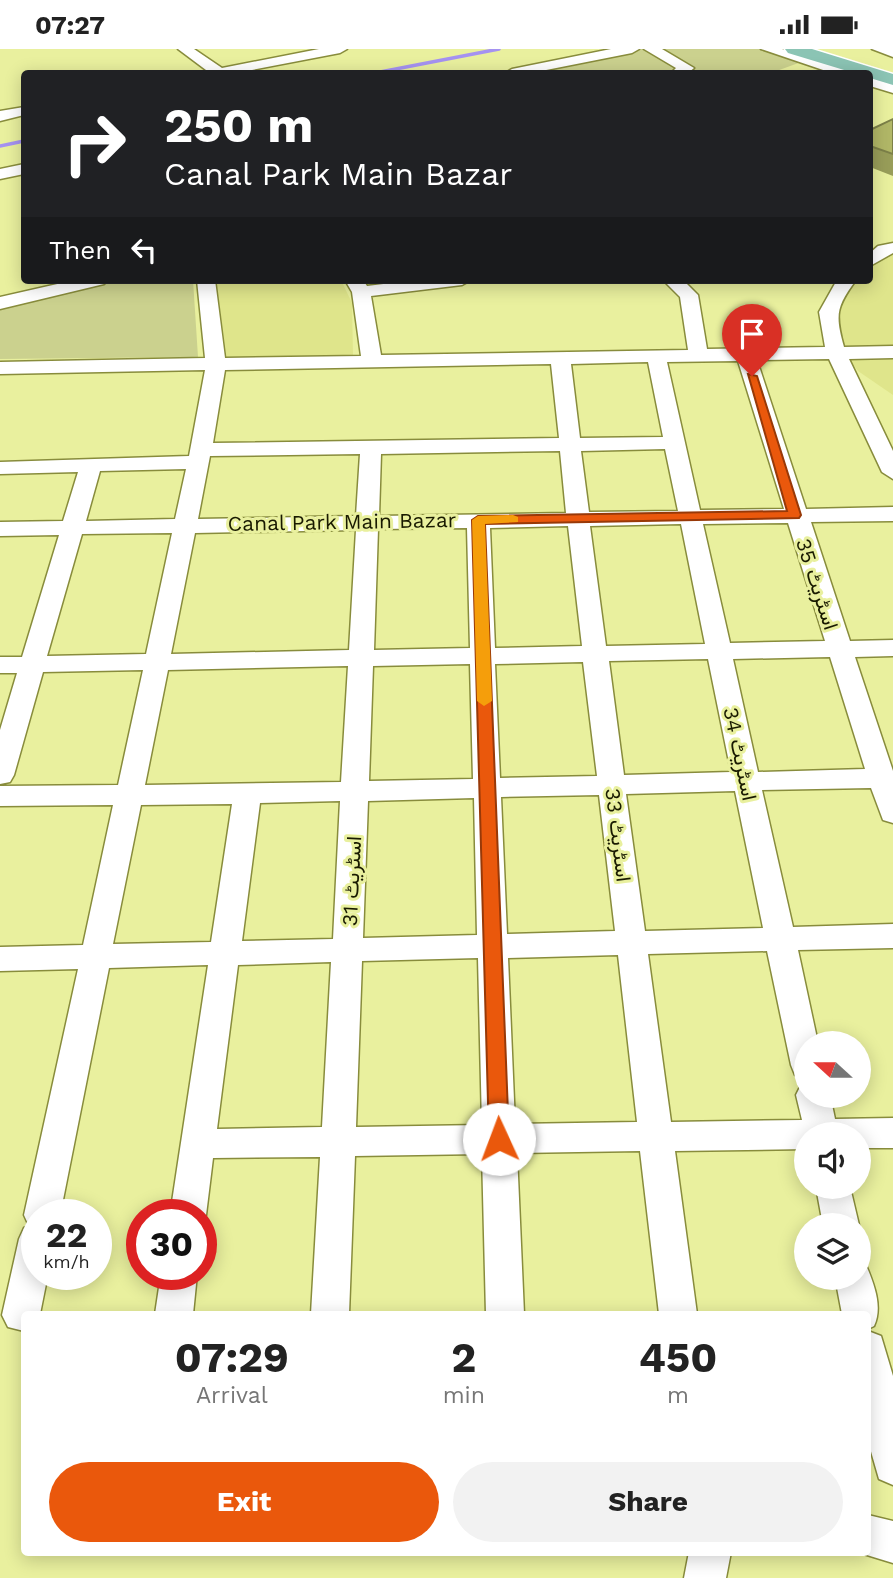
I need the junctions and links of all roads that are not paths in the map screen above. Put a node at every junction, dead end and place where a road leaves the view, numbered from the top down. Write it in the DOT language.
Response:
graph roads {
  1 [pos="185,49"];
  2 [pos="340,49"];
  3 [pos="632,49"];
  4 [pos="651,49"];
  5 [pos="768,49"];
  6 [pos="794,49"];
  7 [pos="854,49"];
  8 [pos="879,49"];
  9 [pos="893,53"];
  10 [pos="585,59"];
  11 [pos="893,61"];
  12 [pos="605,68"];
  13 [pos="214,70"];
  14 [pos="233,70"];
  15 [pos="528,70"];
  16 [pos="683,70"];
  17 [pos="835,70"];
  18 [pos="861,70"];
  19 [pos="873,74"];
  20 [pos="893,80"];
  21 [pos="873,82"];
  22 [pos="893,89"];
  23 [pos="21,112"];
  24 [pos="0,116"];
  25 [pos="21,170"];
  26 [pos="0,174"];
  27 [pos="81,284"];
  28 [pos="206,284"];
  29 [pos="393,284"];
  30 [pos="677,284"];
  31 [pos="842,284"];
  32 [pos="358,286"];
  33 [pos="0,303"];
  34 [pos="836,352"];
  35 [pos="893,352"];
  36 [pos="745,353"];
  37 [pos="698,354"];
  38 [pos="656,355"];
  39 [pos="560,356"];
  40 [pos="372,362"];
  41 [pos="216,366"];
  42 [pos="0,368"];
  43 [pos="571,443"];
  44 [pos="673,443"];
  45 [pos="371,447"];
  46 [pos="200,456"];
  47 [pos="91,465"];
  48 [pos="0,468"];
  49 [pos="893,472"];
  50 [pos="893,514"];
  51 [pos="794,515"];
  52 [pos="689,517"];
  53 [pos="578,518"];
  54 [pos="478,520"];
  55 [pos="369,521"];
  56 [pos="183,526"];
  57 [pos="74,527"];
  58 [pos="0,529"];
  59 [pos="893,648"];
  60 [pos="839,649"];
  61 [pos="718,651"];
  62 [pos="594,654"];
  63 [pos="483,656"];
  64 [pos="363,658"];
  65 [pos="155,662"];
  66 [pos="33,664"];
  67 [pos="0,665"];
  68 [pos="0,775"];
  69 [pos="881,778"];
  70 [pos="746,781"];
  71 [pos="611,785"];
  72 [pos="487,788"];
  73 [pos="356,791"];
  74 [pos="247,794"];
  75 [pos="128,795"];
  76 [pos="0,796"];
  77 [pos="893,813"];
  78 [pos="893,936"];
  79 [pos="780,941"];
  80 [pos="632,944"];
  81 [pos="493,948"];
  82 [pos="348,951"];
  83 [pos="224,954"];
  84 [pos="94,957"];
  85 [pos="0,959"];
  86 [pos="800,1031"];
  87 [pos="871,1133"];
  88 [pos="893,1133"];
  89 [pos="794,1134"];
  90 [pos="656,1137"];
  91 [pos="499,1139"];
  92 [pos="339,1142"];
  93 [pos="197,1144"];
  94 [pos="45,1199"];
  95 [pos="190,1199"];
  96 [pos="22,1290"];
  97 [pos="177,1290"];
  98 [pos="855,1290"];
  99 [pos="174,1311"];
  100 [pos="330,1311"];
  101 [pos="505,1311"];
  102 [pos="678,1311"];
  103 [pos="859,1311"];
  104 [pos="15,1314"];
  105 [pos="871,1363"];
  106 [pos="893,1465"];
  107 [pos="871,1537"];
  108 [pos="893,1542"];
  109 [pos="709,1556"];
  110 [pos="705,1578"];
  1 -- 13 [label="street"];
  2 -- 14 [label="street"];
  3 -- 10 [label="street"];
  4 -- 16 [label="street"];
  5 -- 17 [label="street"];
  6 -- 18 [label="main road"];
  7 -- 11 [label="main road"];
  8 -- 9 [label="street"];
  10 -- 12 [label="street"];
  10 -- 15 [label="street"];
  19 -- 20 [label="main road"];
  21 -- 22 [label="street"];
  23 -- 24 [label="street"];
  25 -- 26 [label="street"];
  27 -- 33 [label="street"];
  28 -- 41 [label="street"];
  29 -- 32 [label="street"];
  30 -- 37 [label="street"];
  31 -- 34 [label="street"];
  32 -- 40 [label="street"];
  34 -- 35 [label="street"];
  34 -- 36 [label="street"];
  34 -- 49 [label="street"];
  36 -- 37 [label="street"];
  36 -- 51 [label="street, اسٹریٹ 35"];
  37 -- 38 [label="street"];
  38 -- 39 [label="street"];
  38 -- 44 [label="street, اسٹریٹ 34"];
  39 -- 40 [label="street"];
  39 -- 43 [label="street, اسٹریٹ 33"];
  40 -- 41 [label="street"];
  41 -- 42 [label="street"];
  41 -- 46 [label="street"];
  43 -- 44 [label="street"];
  43 -- 45 [label="street"];
  43 -- 53 [label="street, اسٹریٹ 33"];
  44 -- 52 [label="street, اسٹریٹ 34"];
  45 -- 46 [label="street"];
  45 -- 55 [label="street, اسٹریٹ 31"];
  46 -- 47 [label="street"];
  46 -- 56 [label="street"];
  47 -- 48 [label="street"];
  47 -- 57 [label="street"];
  50 -- 51 [label="street, Canal Park Main Bazar"];
  51 -- 52 [label="street, Canal Park Main Bazar"];
  51 -- 60 [label="street, اسٹریٹ 35"];
  52 -- 53 [label="street, Canal Park Main Bazar"];
  52 -- 61 [label="street, اسٹریٹ 34"];
  53 -- 54 [label="street, Canal Park Main Bazar"];
  53 -- 62 [label="street, اسٹریٹ 33"];
  54 -- 55 [label="street, Canal Park Main Bazar"];
  54 -- 63 [label="street"];
  55 -- 56 [label="street, Canal Park Main Bazar"];
  55 -- 64 [label="street, اسٹریٹ 31"];
  56 -- 57 [label="street, Canal Park Main Bazar"];
  56 -- 65 [label="street"];
  57 -- 58 [label="street, Canal Park Main Bazar"];
  57 -- 66 [label="street"];
  59 -- 60 [label="street"];
  60 -- 61 [label="street"];
  60 -- 69 [label="street, اسٹریٹ 35"];
  61 -- 62 [label="street"];
  61 -- 70 [label="street, اسٹریٹ 34"];
  62 -- 63 [label="street"];
  62 -- 71 [label="street, اسٹریٹ 33"];
  63 -- 64 [label="street"];
  63 -- 72 [label="street"];
  64 -- 65 [label="street"];
  64 -- 73 [label="street, اسٹریٹ 31"];
  65 -- 66 [label="street"];
  65 -- 75 [label="street"];
  66 -- 67 [label="street"];
  66 -- 68 [label="street"];
  69 -- 70 [label="street"];
  69 -- 77 [label="street, اسٹریٹ 35"];
  70 -- 71 [label="street"];
  70 -- 79 [label="street, اسٹریٹ 34"];
  71 -- 72 [label="street"];
  71 -- 80 [label="street, اسٹریٹ 33"];
  72 -- 73 [label="street"];
  72 -- 81 [label="street"];
  73 -- 74 [label="street"];
  73 -- 82 [label="street, اسٹریٹ 31"];
  74 -- 75 [label="street"];
  74 -- 83 [label="street"];
  75 -- 76 [label="street"];
  75 -- 84 [label="street"];
  78 -- 79 [label="street"];
  79 -- 80 [label="street"];
  79 -- 86 [label="street, اسٹریٹ 34"];
  80 -- 81 [label="street"];
  80 -- 90 [label="street, اسٹریٹ 33"];
  81 -- 82 [label="street"];
  81 -- 91 [label="street"];
  82 -- 83 [label="street"];
  82 -- 92 [label="street, اسٹریٹ 31"];
  83 -- 84 [label="street"];
  83 -- 93 [label="street"];
  84 -- 85 [label="street"];
  84 -- 94 [label="street"];
  87 -- 88 [label="street"];
  89 -- 90 [label="street"];
  90 -- 91 [label="street"];
  90 -- 102 [label="street, اسٹریٹ 33"];
  91 -- 92 [label="street"];
  91 -- 101 [label="street"];
  92 -- 93 [label="street"];
  92 -- 100 [label="street, اسٹریٹ 31"];
  93 -- 95 [label="street"];
  96 -- 104 [label="street"];
  97 -- 99 [label="street"];
  98 -- 103 [label="street"];
  105 -- 106 [label="street"];
  107 -- 108 [label="street"];
  109 -- 110 [label="street"];
}
